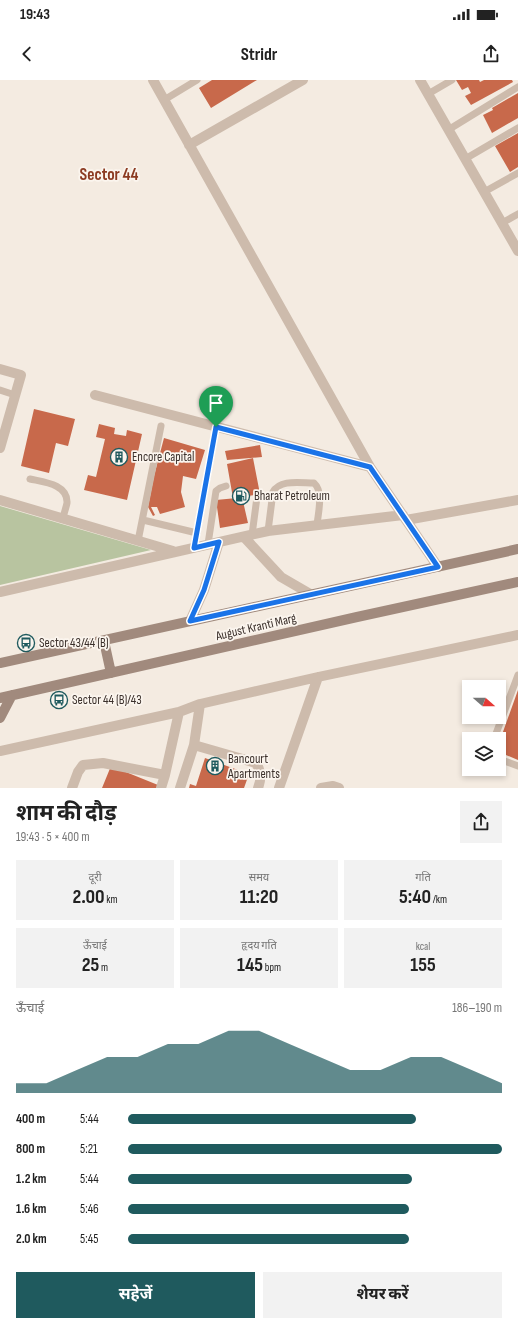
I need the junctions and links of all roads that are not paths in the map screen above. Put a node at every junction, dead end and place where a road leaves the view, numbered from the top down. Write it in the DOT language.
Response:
graph roads {
  1 [pos="153,80"];
  2 [pos="197,80"];
  3 [pos="420,80"];
  4 [pos="452,80"];
  5 [pos="296,82"];
  6 [pos="518,87"];
  7 [pos="428,94"];
  8 [pos="164,100"];
  9 [pos="518,128"];
  10 [pos="448,130"];
  11 [pos="190,145"];
  12 [pos="465,159"];
  13 [pos="518,173"];
  14 [pos="484,192"];
  15 [pos="518,214"];
  16 [pos="502,223"];
  17 [pos="518,251"];
  18 [pos="0,369"];
  19 [pos="0,390"];
  20 [pos="15,395"];
  21 [pos="95,395"];
  22 [pos="161,426"];
  23 [pos="216,427"];
  24 [pos="0,448"];
  25 [pos="370,467"];
  26 [pos="30,478"];
  27 [pos="226,486"];
  28 [pos="257,497"];
  29 [pos="0,500"];
  30 [pos="518,500"];
  31 [pos="63,518"];
  32 [pos="404,518"];
  33 [pos="143,520"];
  34 [pos="317,525"];
  35 [pos="268,531"];
  36 [pos="197,533"];
  37 [pos="248,536"];
  38 [pos="138,542"];
  39 [pos="219,542"];
  40 [pos="208,544"];
  41 [pos="194,548"];
  42 [pos="518,549"];
  43 [pos="175,552"];
  44 [pos="438,567"];
  45 [pos="518,582"];
  46 [pos="0,592"];
  47 [pos="312,595"];
  48 [pos="190,621"];
  49 [pos="518,635"];
  50 [pos="104,641"];
  51 [pos="0,663"];
  52 [pos="111,673"];
  53 [pos="518,675"];
  54 [pos="318,677"];
  55 [pos="12,695"];
  56 [pos="0,698"];
  57 [pos="200,704"];
  58 [pos="179,712"];
  59 [pos="0,718"];
  60 [pos="497,732"];
  61 [pos="194,745"];
  62 [pos="0,751"];
  63 [pos="506,762"];
  64 [pos="518,766"];
  65 [pos="165,775"];
  66 [pos="72,788"];
  67 [pos="161,788"];
  68 [pos="180,788"];
  69 [pos="258,788"];
  70 [pos="279,788"];
  71 [pos="321,788"];
  72 [pos="339,788"];
  1 -- 8 [label="street"];
  2 -- 8 [label="lane"];
  3 -- 7 [label="street"];
  4 -- 7 [label="lane"];
  5 -- 11 [label="street"];
  6 -- 10 [label="lane"];
  7 -- 10 [label="street"];
  8 -- 11 [label="street"];
  9 -- 12 [label="lane"];
  10 -- 12 [label="street"];
  11 -- 25 [label="street"];
  12 -- 14 [label="street"];
  13 -- 14 [label="lane"];
  14 -- 16 [label="street"];
  15 -- 16 [label="lane"];
  16 -- 17 [label="street"];
  18 -- 20 [label="street"];
  19 -- 20 [label="lane"];
  20 -- 24 [label="street"];
  21 -- 23 [label="street"];
  22 -- 33 [label="lane"];
  23 -- 25 [label="street"];
  23 -- 36 [label="lane"];
  25 -- 32 [label="street"];
  26 -- 31 [label="lane"];
  27 -- 40 [label="lane"];
  28 -- 37 [label="lane"];
  29 -- 31 [label="street"];
  30 -- 32 [label="street"];
  31 -- 38 [label="street"];
  32 -- 34 [label="street"];
  32 -- 44 [label="street"];
  33 -- 36 [label="lane"];
  33 -- 38 [label="lane"];
  34 -- 35 [label="street"];
  34 -- 35 [label="lane"];
  35 -- 37 [label="street"];
  36 -- 41 [label="lane"];
  37 -- 39 [label="street"];
  37 -- 47 [label="street"];
  38 -- 43 [label="street"];
  39 -- 40 [label="street"];
  39 -- 48 [label="street"];
  40 -- 41 [label="street"];
  41 -- 43 [label="street"];
  42 -- 44 [label="main road, August Kranti Marg"];
  43 -- 46 [label="street"];
  44 -- 47 [label="main road, August Kranti Marg"];
  45 -- 52 [label="main road, August Kranti Marg"];
  47 -- 48 [label="main road, August Kranti Marg"];
  48 -- 50 [label="main road, August Kranti Marg"];
  49 -- 54 [label="street"];
  50 -- 51 [label="main road, August Kranti Marg"];
  50 -- 52 [label="main road"];
  52 -- 55 [label="main road, August Kranti Marg"];
  53 -- 60 [label="lane"];
  54 -- 57 [label="street"];
  54 -- 70 [label="street"];
  55 -- 56 [label="main road, August Kranti Marg"];
  55 -- 59 [label="main road"];
  57 -- 58 [label="street"];
  57 -- 61 [label="street"];
  58 -- 62 [label="street"];
  58 -- 65 [label="street"];
  61 -- 68 [label="street"];
  61 -- 69 [label="street"];
  63 -- 64 [label="lane"];
  65 -- 66 [label="street"];
  65 -- 67 [label="street"];
  71 -- 72 [label="street"];
}
